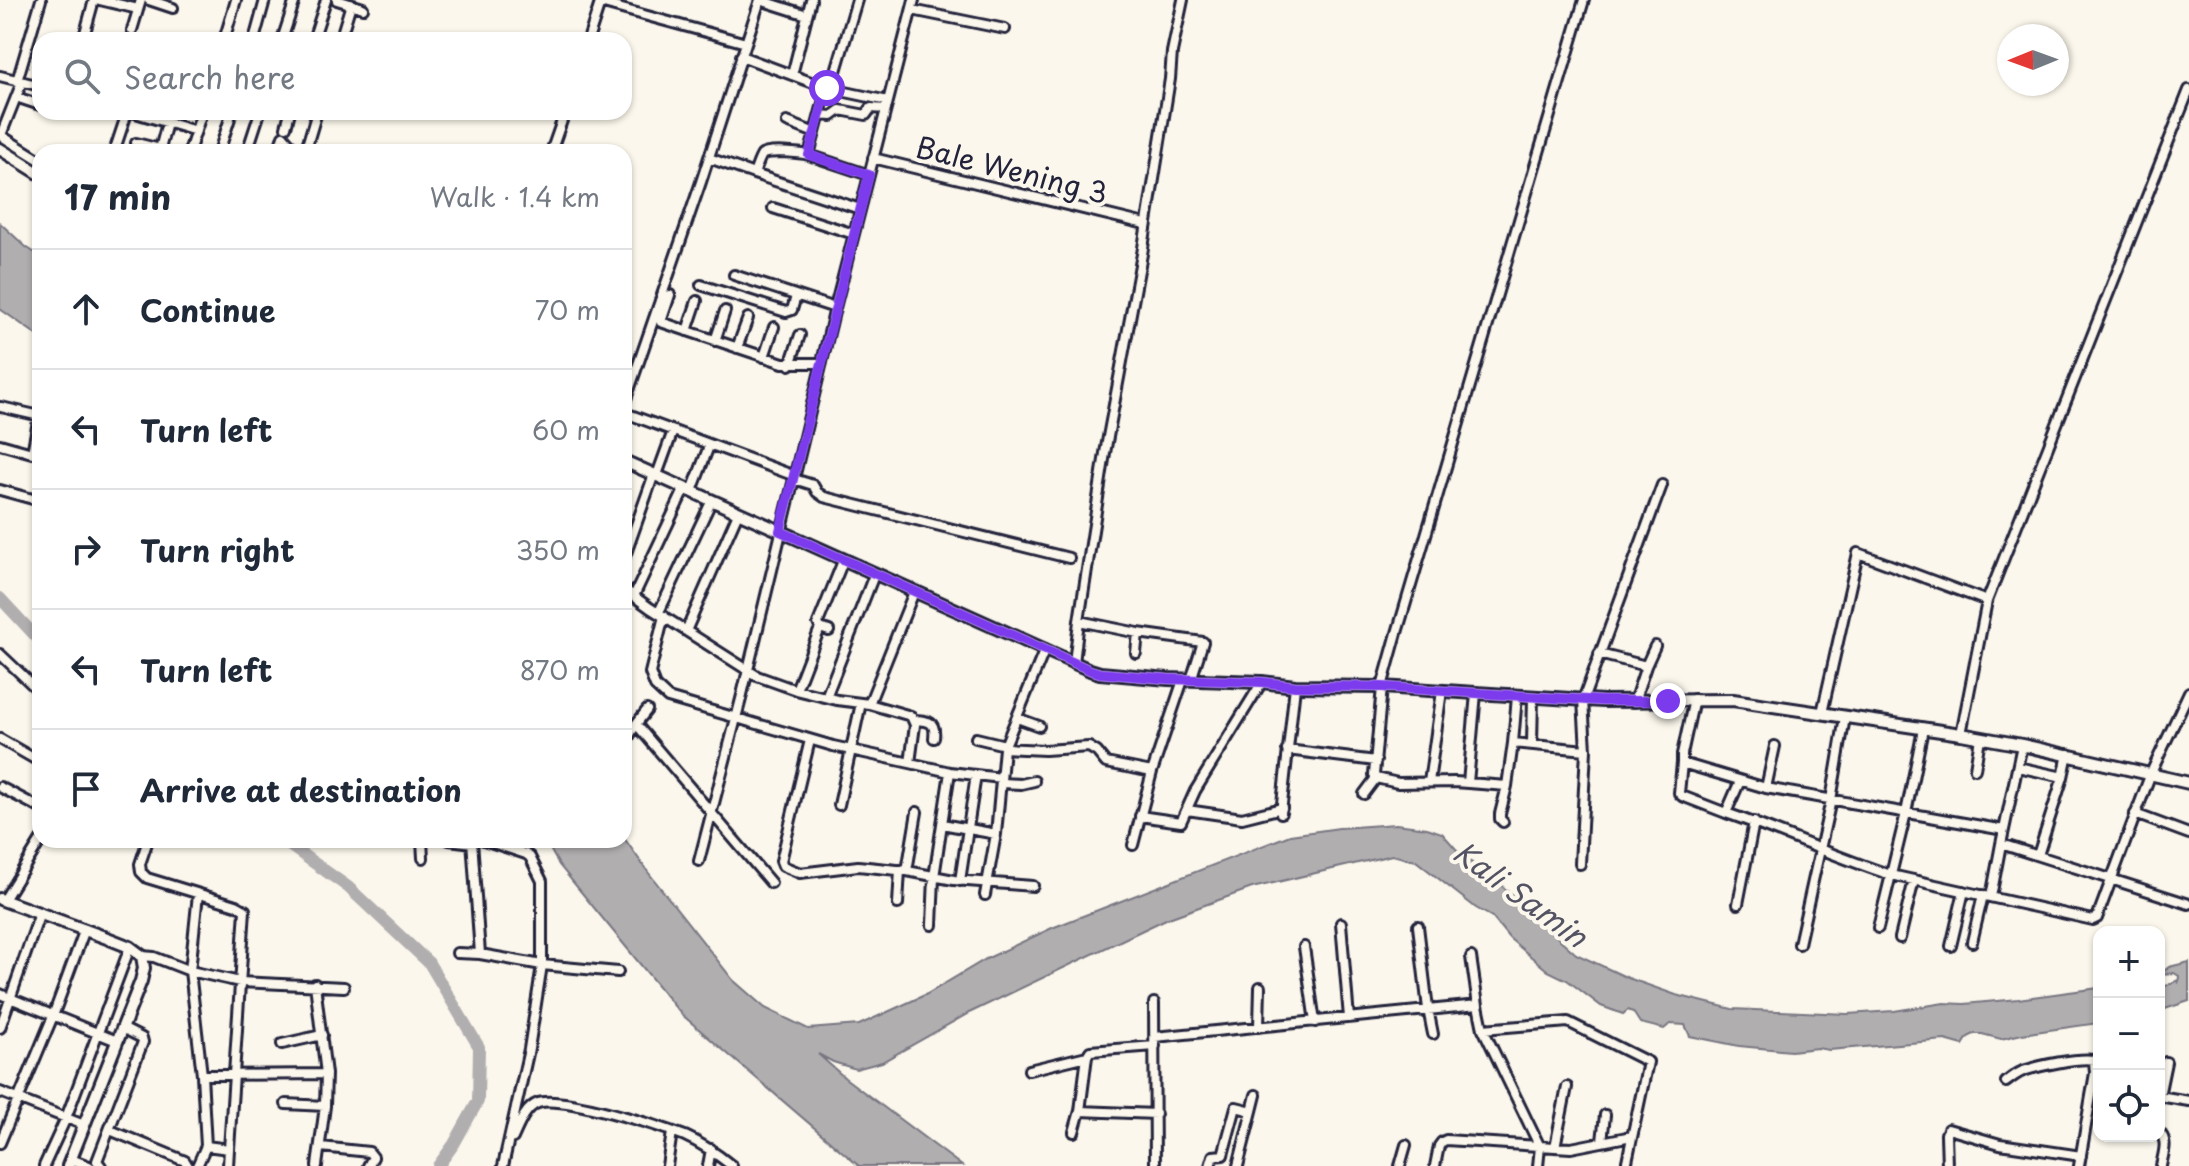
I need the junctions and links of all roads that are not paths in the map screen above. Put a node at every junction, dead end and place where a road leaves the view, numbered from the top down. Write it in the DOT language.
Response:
graph roads {
  1 [pos="41,0"];
  2 [pos="94,0"];
  3 [pos="100,0"];
  4 [pos="149,0"];
  5 [pos="236,0"];
  6 [pos="265,0"];
  7 [pos="295,0"];
  8 [pos="326,0"];
  9 [pos="337,0"];
  10 [pos="760,0"];
  11 [pos="811,0"];
  12 [pos="857,0"];
  13 [pos="1183,0"];
  14 [pos="1584,0"];
  15 [pos="601,2"];
  16 [pos="351,4"];
  17 [pos="139,5"];
  18 [pos="913,5"];
  19 [pos="173,8"];
  20 [pos="363,8"];
  21 [pos="807,15"];
  22 [pos="1005,29"];
  23 [pos="132,30"];
  24 [pos="32,32"];
  25 [pos="85,32"];
  26 [pos="226,32"];
  27 [pos="256,32"];
  28 [pos="285,32"];
  29 [pos="316,32"];
  30 [pos="342,32"];
  31 [pos="591,32"];
  32 [pos="32,33"];
  33 [pos="746,43"];
  34 [pos="741,56"];
  35 [pos="792,75"];
  36 [pos="0,76"];
  37 [pos="19,81"];
  38 [pos="32,84"];
  39 [pos="829,88"];
  40 [pos="2189,90"];
  41 [pos="16,97"];
  42 [pos="32,102"];
  43 [pos="887,105"];
  44 [pos="820,115"];
  45 [pos="125,120"];
  46 [pos="157,120"];
  47 [pos="199,120"];
  48 [pos="229,120"];
  49 [pos="255,120"];
  50 [pos="288,120"];
  51 [pos="315,120"];
  52 [pos="562,120"];
  53 [pos="787,122"];
  54 [pos="167,123"];
  55 [pos="286,127"];
  56 [pos="196,131"];
  57 [pos="815,133"];
  58 [pos="0,135"];
  59 [pos="136,143"];
  60 [pos="117,144"];
  61 [pos="140,144"];
  62 [pos="161,144"];
  63 [pos="192,144"];
  64 [pos="222,144"];
  65 [pos="249,144"];
  66 [pos="307,144"];
  67 [pos="554,144"];
  68 [pos="0,149"];
  69 [pos="32,155"];
  70 [pos="809,155"];
  71 [pos="709,158"];
  72 [pos="873,158"];
  73 [pos="32,169"];
  74 [pos="754,174"];
  75 [pos="869,175"];
  76 [pos="773,208"];
  77 [pos="860,209"];
  78 [pos="1141,223"];
  79 [pos="854,234"];
  80 [pos="734,275"];
  81 [pos="701,285"];
  82 [pos="670,295"];
  83 [pos="796,296"];
  84 [pos="697,301"];
  85 [pos="835,308"];
  86 [pos="725,311"];
  87 [pos="748,318"];
  88 [pos="774,327"];
  89 [pos="687,331"];
  90 [pos="800,335"];
  91 [pos="715,341"];
  92 [pos="737,348"];
  93 [pos="764,357"];
  94 [pos="822,363"];
  95 [pos="790,365"];
  96 [pos="632,384"];
  97 [pos="1,407"];
  98 [pos="32,414"];
  99 [pos="632,416"];
  100 [pos="673,431"];
  101 [pos="0,444"];
  102 [pos="709,446"];
  103 [pos="32,453"];
  104 [pos="632,464"];
  105 [pos="656,474"];
  106 [pos="794,478"];
  107 [pos="1662,485"];
  108 [pos="689,489"];
  109 [pos="0,490"];
  110 [pos="32,499"];
  111 [pos="712,500"];
  112 [pos="738,513"];
  113 [pos="780,531"];
  114 [pos="632,538"];
  115 [pos="1069,558"];
  116 [pos="843,561"];
  117 [pos="874,575"];
  118 [pos="914,592"];
  119 [pos="634,596"];
  120 [pos="1987,601"];
  121 [pos="662,614"];
  122 [pos="1079,621"];
  123 [pos="686,631"];
  124 [pos="1138,633"];
  125 [pos="1655,646"];
  126 [pos="1045,649"];
  127 [pos="1136,653"];
  128 [pos="0,654"];
  129 [pos="1599,654"];
  130 [pos="1074,663"];
  131 [pos="1646,666"];
  132 [pos="747,671"];
  133 [pos="1187,680"];
  134 [pos="1262,682"];
  135 [pos="32,684"];
  136 [pos="1295,686"];
  137 [pos="1382,687"];
  138 [pos="796,690"];
  139 [pos="1442,691"];
  140 [pos="2189,692"];
  141 [pos="1476,693"];
  142 [pos="1517,696"];
  143 [pos="826,697"];
  144 [pos="1533,697"];
  145 [pos="1694,699"];
  146 [pos="1583,700"];
  147 [pos="1634,702"];
  148 [pos="865,704"];
  149 [pos="647,710"];
  150 [pos="1822,713"];
  151 [pos="1845,717"];
  152 [pos="1017,718"];
  153 [pos="736,719"];
  154 [pos="914,720"];
  155 [pos="636,724"];
  156 [pos="1039,726"];
  157 [pos="1923,729"];
  158 [pos="632,731"];
  159 [pos="1961,734"];
  160 [pos="934,738"];
  161 [pos="976,738"];
  162 [pos="1980,738"];
  163 [pos="0,739"];
  164 [pos="810,740"];
  165 [pos="1513,743"];
  166 [pos="1532,744"];
  167 [pos="2022,745"];
  168 [pos="1775,746"];
  169 [pos="1004,747"];
  170 [pos="852,750"];
  171 [pos="1287,750"];
  172 [pos="1586,750"];
  173 [pos="2068,754"];
  174 [pos="32,757"];
  175 [pos="1376,761"];
  176 [pos="910,763"];
  177 [pos="1682,763"];
  178 [pos="2018,767"];
  179 [pos="1975,769"];
  180 [pos="950,772"];
  181 [pos="1152,772"];
  182 [pos="2151,773"];
  183 [pos="976,775"];
  184 [pos="2063,777"];
  185 [pos="1376,778"];
  186 [pos="1001,781"];
  187 [pos="1034,781"];
  188 [pos="1740,781"];
  189 [pos="1429,782"];
  190 [pos="1468,783"];
  191 [pos="2189,783"];
  192 [pos="1507,786"];
  193 [pos="0,787"];
  194 [pos="1766,788"];
  195 [pos="1364,794"];
  196 [pos="1831,800"];
  197 [pos="32,804"];
  198 [pos="839,805"];
  199 [pos="1187,810"];
  200 [pos="917,812"];
  201 [pos="1726,813"];
  202 [pos="1906,813"];
  203 [pos="2135,814"];
  204 [pos="711,815"];
  205 [pos="1140,816"];
  206 [pos="1503,822"];
  207 [pos="1754,822"];
  208 [pos="942,824"];
  209 [pos="968,830"];
  210 [pos="2004,830"];
  211 [pos="996,834"];
  212 [pos="2189,834"];
  213 [pos="2001,844"];
  214 [pos="1133,845"];
  215 [pos="36,848"];
  216 [pos="145,848"];
  217 [pos="422,848"];
  218 [pos="472,848"];
  219 [pos="508,848"];
  220 [pos="1820,848"];
  221 [pos="2038,855"];
  222 [pos="423,858"];
  223 [pos="699,861"];
  224 [pos="1580,864"];
  225 [pos="903,871"];
  226 [pos="1891,875"];
  227 [pos="934,877"];
  228 [pos="2111,878"];
  229 [pos="1914,880"];
  230 [pos="960,881"];
  231 [pos="771,883"];
  232 [pos="986,884"];
  233 [pos="1033,886"];
  234 [pos="1964,891"];
  235 [pos="198,894"];
  236 [pos="985,895"];
  237 [pos="1987,896"];
  238 [pos="2,900"];
  239 [pos="898,904"];
  240 [pos="1738,904"];
  241 [pos="2189,904"];
  242 [pos="40,913"];
  243 [pos="1341,923"];
  244 [pos="932,925"];
  245 [pos="1418,926"];
  246 [pos="1878,928"];
  247 [pos="85,929"];
  248 [pos="1900,938"];
  249 [pos="1972,942"];
  250 [pos="1799,944"];
  251 [pos="1951,946"];
  252 [pos="130,947"];
  253 [pos="1304,947"];
  254 [pos="457,953"];
  255 [pos="480,954"];
  256 [pos="142,956"];
  257 [pos="1471,957"];
  258 [pos="542,965"];
  259 [pos="190,971"];
  260 [pos="618,972"];
  261 [pos="240,982"];
  262 [pos="315,984"];
  263 [pos="344,987"];
  264 [pos="1260,987"];
  265 [pos="0,994"];
  266 [pos="10,998"];
  267 [pos="1154,1003"];
  268 [pos="1478,1005"];
  269 [pos="1428,1009"];
  270 [pos="53,1016"];
  271 [pos="1349,1018"];
  272 [pos="1315,1022"];
  273 [pos="1259,1027"];
  274 [pos="0,1028"];
  275 [pos="122,1028"];
  276 [pos="1483,1029"];
  277 [pos="97,1033"];
  278 [pos="1433,1034"];
  279 [pos="322,1035"];
  280 [pos="117,1041"];
  281 [pos="1155,1041"];
  282 [pos="282,1044"];
  283 [pos="1087,1056"];
  284 [pos="2166,1062"];
  285 [pos="1029,1070"];
  286 [pos="2095,1070"];
  287 [pos="2164,1070"];
  288 [pos="326,1074"];
  289 [pos="202,1075"];
  290 [pos="235,1076"];
  291 [pos="2006,1082"];
  292 [pos="1567,1087"];
  293 [pos="0,1092"];
  294 [pos="1256,1095"];
  295 [pos="2093,1096"];
  296 [pos="2165,1097"];
  297 [pos="19,1100"];
  298 [pos="2189,1101"];
  299 [pos="286,1104"];
  300 [pos="325,1106"];
  301 [pos="1080,1111"];
  302 [pos="1252,1111"];
  303 [pos="1156,1114"];
  304 [pos="1605,1115"];
  305 [pos="2087,1117"];
  306 [pos="66,1118"];
  307 [pos="2093,1118"];
  308 [pos="84,1125"];
  309 [pos="110,1130"];
  310 [pos="672,1132"];
  311 [pos="1074,1132"];
  312 [pos="1632,1136"];
  313 [pos="1602,1141"];
  314 [pos="2165,1142"];
  315 [pos="0,1143"];
  316 [pos="1406,1145"];
  317 [pos="206,1146"];
  318 [pos="321,1147"];
  319 [pos="1540,1147"];
  320 [pos="1555,1147"];
  321 [pos="229,1149"];
  322 [pos="711,1149"];
  323 [pos="2081,1156"];
  324 [pos="504,1161"];
  325 [pos="70,1162"];
  326 [pos="44,1166"];
  327 [pos="89,1166"];
  328 [pos="101,1166"];
  329 [pos="188,1166"];
  330 [pos="197,1166"];
  331 [pos="228,1166"];
  332 [pos="317,1166"];
  333 [pos="368,1166"];
  334 [pos="667,1166"];
  335 [pos="708,1166"];
  336 [pos="732,1166"];
  337 [pos="1155,1166"];
  338 [pos="1210,1166"];
  339 [pos="1238,1166"];
  340 [pos="1400,1166"];
  341 [pos="1435,1166"];
  342 [pos="1538,1166"];
  343 [pos="1626,1166"];
  344 [pos="1947,1166"];
  345 [pos="2079,1166"];
  346 [pos="2161,1166"];
  1 -- 24 [label="street"];
  2 -- 25 [label="street"];
  3 -- 17 [label="street"];
  4 -- 19 [label="street"];
  5 -- 26 [label="street"];
  6 -- 27 [label="street"];
  7 -- 28 [label="street"];
  8 -- 29 [label="street"];
  9 -- 16 [label="street"];
  10 -- 21 [label="street"];
  10 -- 33 [label="street"];
  11 -- 21 [label="street"];
  12 -- 39 [label="street"];
  13 -- 122 [label="street"];
  14 -- 137 [label="street"];
  15 -- 31 [label="street"];
  15 -- 33 [label="street"];
  16 -- 20 [label="street"];
  16 -- 30 [label="street"];
  17 -- 23 [label="street"];
  18 -- 22 [label="street"];
  18 -- 43 [label="street"];
  21 -- 35 [label="street"];
  32 -- 37 [label="street"];
  33 -- 34 [label="street"];
  34 -- 35 [label="street"];
  34 -- 71 [label="street"];
  35 -- 39 [label="street"];
  36 -- 37 [label="street"];
  37 -- 38 [label="street"];
  37 -- 41 [label="street"];
  39 -- 43 [label="street"];
  39 -- 44 [label="street"];
  40 -- 120 [label="street"];
  41 -- 42 [label="street"];
  41 -- 58 [label="street"];
  43 -- 44 [label="street"];
  43 -- 72 [label="street"];
  44 -- 57 [label="street"];
  45 -- 60 [label="street"];
  46 -- 54 [label="street"];
  47 -- 56 [label="street"];
  48 -- 64 [label="street"];
  49 -- 65 [label="street"];
  50 -- 55 [label="street"];
  51 -- 66 [label="street"];
  52 -- 67 [label="street"];
  53 -- 57 [label="street"];
  54 -- 56 [label="street"];
  54 -- 62 [label="street"];
  56 -- 63 [label="street"];
  57 -- 70 [label="street"];
  58 -- 69 [label="street"];
  59 -- 61 [label="street"];
  68 -- 73 [label="street"];
  70 -- 74 [label="street"];
  70 -- 75 [label="street"];
  71 -- 74 [label="street"];
  71 -- 96 [label="street"];
  72 -- 75 [label="street"];
  72 -- 78 [label="street, Bale Wening 3"];
  74 -- 77 [label="street"];
  75 -- 77 [label="street"];
  76 -- 79 [label="street"];
  77 -- 79 [label="street"];
  79 -- 85 [label="street"];
  80 -- 83 [label="street"];
  81 -- 83 [label="street"];
  82 -- 89 [label="street"];
  83 -- 85 [label="street"];
  84 -- 89 [label="street"];
  85 -- 94 [label="street"];
  86 -- 91 [label="street"];
  87 -- 92 [label="street"];
  88 -- 93 [label="street"];
  89 -- 91 [label="street"];
  90 -- 95 [label="street"];
  91 -- 92 [label="street"];
  92 -- 93 [label="street"];
  93 -- 95 [label="street"];
  94 -- 95 [label="street"];
  94 -- 106 [label="street"];
  97 -- 98 [label="street"];
  99 -- 100 [label="street"];
  100 -- 102 [label="street"];
  100 -- 105 [label="street"];
  101 -- 103 [label="street"];
  102 -- 106 [label="street"];
  102 -- 108 [label="street"];
  104 -- 105 [label="street"];
  105 -- 108 [label="street"];
  105 -- 114 [label="street"];
  106 -- 113 [label="street"];
  106 -- 115 [label="street"];
  107 -- 129 [label="street"];
  108 -- 111 [label="street"];
  108 -- 119 [label="street"];
  109 -- 110 [label="street"];
  111 -- 112 [label="street"];
  111 -- 121 [label="street"];
  112 -- 113 [label="street"];
  112 -- 123 [label="street"];
  113 -- 116 [label="street"];
  113 -- 132 [label="street"];
  116 -- 117 [label="street"];
  116 -- 138 [label="street"];
  117 -- 118 [label="street"];
  117 -- 143 [label="street"];
  118 -- 126 [label="street"];
  118 -- 148 [label="street"];
  119 -- 121 [label="street"];
  120 -- 150 [label="street"];
  120 -- 159 [label="street"];
  121 -- 123 [label="street"];
  121 -- 153 [label="street"];
  122 -- 124 [label="street"];
  122 -- 130 [label="street"];
  123 -- 132 [label="street"];
  124 -- 127 [label="street"];
  124 -- 133 [label="street"];
  125 -- 131 [label="street"];
  126 -- 130 [label="street"];
  126 -- 152 [label="street"];
  128 -- 135 [label="street"];
  129 -- 131 [label="street"];
  129 -- 146 [label="street"];
  130 -- 133 [label="street"];
  131 -- 147 [label="street"];
  132 -- 138 [label="street"];
  132 -- 153 [label="street"];
  133 -- 134 [label="street"];
  133 -- 181 [label="street"];
  134 -- 136 [label="street"];
  134 -- 199 [label="street"];
  136 -- 137 [label="street"];
  136 -- 171 [label="street"];
  137 -- 139 [label="street"];
  137 -- 175 [label="street"];
  138 -- 143 [label="street"];
  139 -- 141 [label="street"];
  139 -- 189 [label="street"];
  140 -- 182 [label="street"];
  141 -- 142 [label="street"];
  141 -- 190 [label="street"];
  142 -- 144 [label="street"];
  142 -- 165 [label="street"];
  143 -- 148 [label="street"];
  144 -- 146 [label="street"];
  144 -- 166 [label="street"];
  145 -- 147 [label="street"];
  145 -- 150 [label="street"];
  145 -- 177 [label="street"];
  146 -- 147 [label="street"];
  146 -- 172 [label="street"];
  148 -- 154 [label="street"];
  148 -- 170 [label="street"];
  149 -- 155 [label="street"];
  150 -- 151 [label="street"];
  151 -- 157 [label="street"];
  151 -- 196 [label="street"];
  152 -- 156 [label="street"];
  152 -- 169 [label="street"];
  153 -- 164 [label="street"];
  153 -- 204 [label="street"];
  154 -- 160 [label="street"];
  154 -- 176 [label="street"];
  155 -- 158 [label="street"];
  155 -- 204 [label="street"];
  157 -- 159 [label="street"];
  157 -- 202 [label="street"];
  159 -- 162 [label="street"];
  161 -- 169 [label="street"];
  162 -- 167 [label="street"];
  162 -- 179 [label="street"];
  163 -- 174 [label="street"];
  164 -- 170 [label="street"];
  164 -- 225 [label="street"];
  165 -- 166 [label="street"];
  165 -- 192 [label="street"];
  166 -- 172 [label="street"];
  167 -- 173 [label="street"];
  167 -- 178 [label="street"];
  168 -- 194 [label="street"];
  169 -- 181 [label="street"];
  169 -- 186 [label="street"];
  170 -- 176 [label="street"];
  170 -- 198 [label="street"];
  171 -- 175 [label="street"];
  171 -- 199 [label="street"];
  172 -- 224 [label="street"];
  173 -- 182 [label="street"];
  173 -- 184 [label="street"];
  175 -- 185 [label="street"];
  176 -- 180 [label="street"];
  177 -- 188 [label="street"];
  177 -- 201 [label="street"];
  178 -- 184 [label="street"];
  178 -- 210 [label="street"];
  180 -- 183 [label="street"];
  180 -- 208 [label="street"];
  181 -- 205 [label="street"];
  182 -- 191 [label="street"];
  182 -- 203 [label="street"];
  183 -- 186 [label="street"];
  183 -- 209 [label="street"];
  184 -- 221 [label="street"];
  185 -- 189 [label="street"];
  185 -- 195 [label="street"];
  186 -- 187 [label="street"];
  186 -- 211 [label="street"];
  188 -- 194 [label="street"];
  188 -- 201 [label="street"];
  189 -- 190 [label="street"];
  190 -- 192 [label="street"];
  192 -- 206 [label="street"];
  193 -- 197 [label="street"];
  194 -- 196 [label="street"];
  196 -- 202 [label="street"];
  196 -- 220 [label="street"];
  199 -- 205 [label="street"];
  200 -- 225 [label="street"];
  201 -- 207 [label="street"];
  202 -- 210 [label="street"];
  202 -- 226 [label="street"];
  203 -- 212 [label="street"];
  203 -- 228 [label="street"];
  204 -- 223 [label="street"];
  204 -- 231 [label="street"];
  205 -- 214 [label="street"];
  207 -- 220 [label="street"];
  207 -- 240 [label="street"];
  208 -- 209 [label="street"];
  208 -- 227 [label="street"];
  209 -- 211 [label="street"];
  209 -- 230 [label="street"];
  210 -- 213 [label="street"];
  211 -- 232 [label="street"];
  213 -- 221 [label="street"];
  213 -- 237 [label="street"];
  215 -- 238 [label="street"];
  216 -- 235 [label="street"];
  217 -- 222 [label="street"];
  218 -- 255 [label="street"];
  219 -- 258 [label="street"];
  220 -- 226 [label="street"];
  220 -- 250 [label="street"];
  221 -- 228 [label="street"];
  225 -- 227 [label="street"];
  225 -- 239 [label="street"];
  226 -- 229 [label="street"];
  226 -- 246 [label="street"];
  227 -- 230 [label="street"];
  227 -- 244 [label="street"];
  228 -- 237 [label="street"];
  228 -- 241 [label="street"];
  229 -- 234 [label="street"];
  229 -- 248 [label="street"];
  230 -- 232 [label="street"];
  232 -- 233 [label="street"];
  232 -- 236 [label="street"];
  234 -- 237 [label="street"];
  234 -- 251 [label="street"];
  235 -- 259 [label="street"];
  235 -- 261 [label="street"];
  237 -- 249 [label="street"];
  238 -- 242 [label="street"];
  242 -- 247 [label="street"];
  242 -- 266 [label="street"];
  243 -- 271 [label="street"];
  245 -- 269 [label="street"];
  247 -- 252 [label="street"];
  247 -- 270 [label="street"];
  252 -- 256 [label="street"];
  252 -- 277 [label="street"];
  253 -- 272 [label="street"];
  254 -- 255 [label="street"];
  255 -- 258 [label="street"];
  256 -- 259 [label="street"];
  256 -- 275 [label="street"];
  257 -- 268 [label="street"];
  258 -- 260 [label="street"];
  258 -- 324 [label="street"];
  259 -- 261 [label="street"];
  259 -- 289 [label="street"];
  261 -- 262 [label="street"];
  261 -- 290 [label="street"];
  262 -- 263 [label="street"];
  262 -- 279 [label="street"];
  264 -- 273 [label="street"];
  265 -- 266 [label="street"];
  266 -- 270 [label="street"];
  266 -- 274 [label="street"];
  267 -- 281 [label="street"];
  268 -- 269 [label="street"];
  268 -- 276 [label="street"];
  269 -- 271 [label="street"];
  269 -- 278 [label="street"];
  270 -- 277 [label="street"];
  270 -- 297 [label="street"];
  271 -- 272 [label="street"];
  272 -- 273 [label="street"];
  273 -- 281 [label="street"];
  275 -- 280 [label="street"];
  275 -- 309 [label="street"];
  276 -- 312 [label="street"];
  276 -- 319 [label="street"];
  277 -- 280 [label="street"];
  277 -- 306 [label="street"];
  279 -- 282 [label="street"];
  279 -- 288 [label="street"];
  280 -- 308 [label="street"];
  281 -- 283 [label="street"];
  281 -- 303 [label="street"];
  283 -- 285 [label="street"];
  283 -- 301 [label="street"];
  284 -- 287 [label="street"];
  286 -- 291 [label="street"];
  288 -- 290 [label="street"];
  288 -- 300 [label="street"];
  289 -- 290 [label="street"];
  289 -- 317 [label="street"];
  290 -- 321 [label="street"];
  292 -- 320 [label="street"];
  293 -- 297 [label="street"];
  294 -- 302 [label="street"];
  295 -- 305 [label="street"];
  296 -- 298 [label="street"];
  297 -- 306 [label="street"];
  297 -- 315 [label="street"];
  299 -- 300 [label="street"];
  300 -- 318 [label="street"];
  301 -- 303 [label="street"];
  301 -- 311 [label="street"];
  302 -- 338 [label="street"];
  302 -- 339 [label="street"];
  303 -- 337 [label="street"];
  304 -- 313 [label="street"];
  305 -- 307 [label="street"];
  305 -- 323 [label="street"];
  306 -- 308 [label="street"];
  306 -- 326 [label="street"];
  308 -- 325 [label="street"];
  309 -- 328 [label="street"];
  309 -- 329 [label="street"];
  310 -- 322 [label="street"];
  310 -- 324 [label="street"];
  310 -- 334 [label="street"];
  312 -- 313 [label="street"];
  312 -- 343 [label="street"];
  313 -- 320 [label="street"];
  314 -- 346 [label="street"];
  316 -- 340 [label="street"];
  317 -- 321 [label="street"];
  317 -- 330 [label="street"];
  318 -- 332 [label="street"];
  318 -- 333 [label="street"];
  319 -- 320 [label="street"];
  319 -- 341 [label="street"];
  319 -- 342 [label="street"];
  321 -- 331 [label="street"];
  322 -- 335 [label="street"];
  322 -- 336 [label="street"];
  323 -- 344 [label="street"];
  323 -- 345 [label="street"];
  325 -- 327 [label="street"];
}
